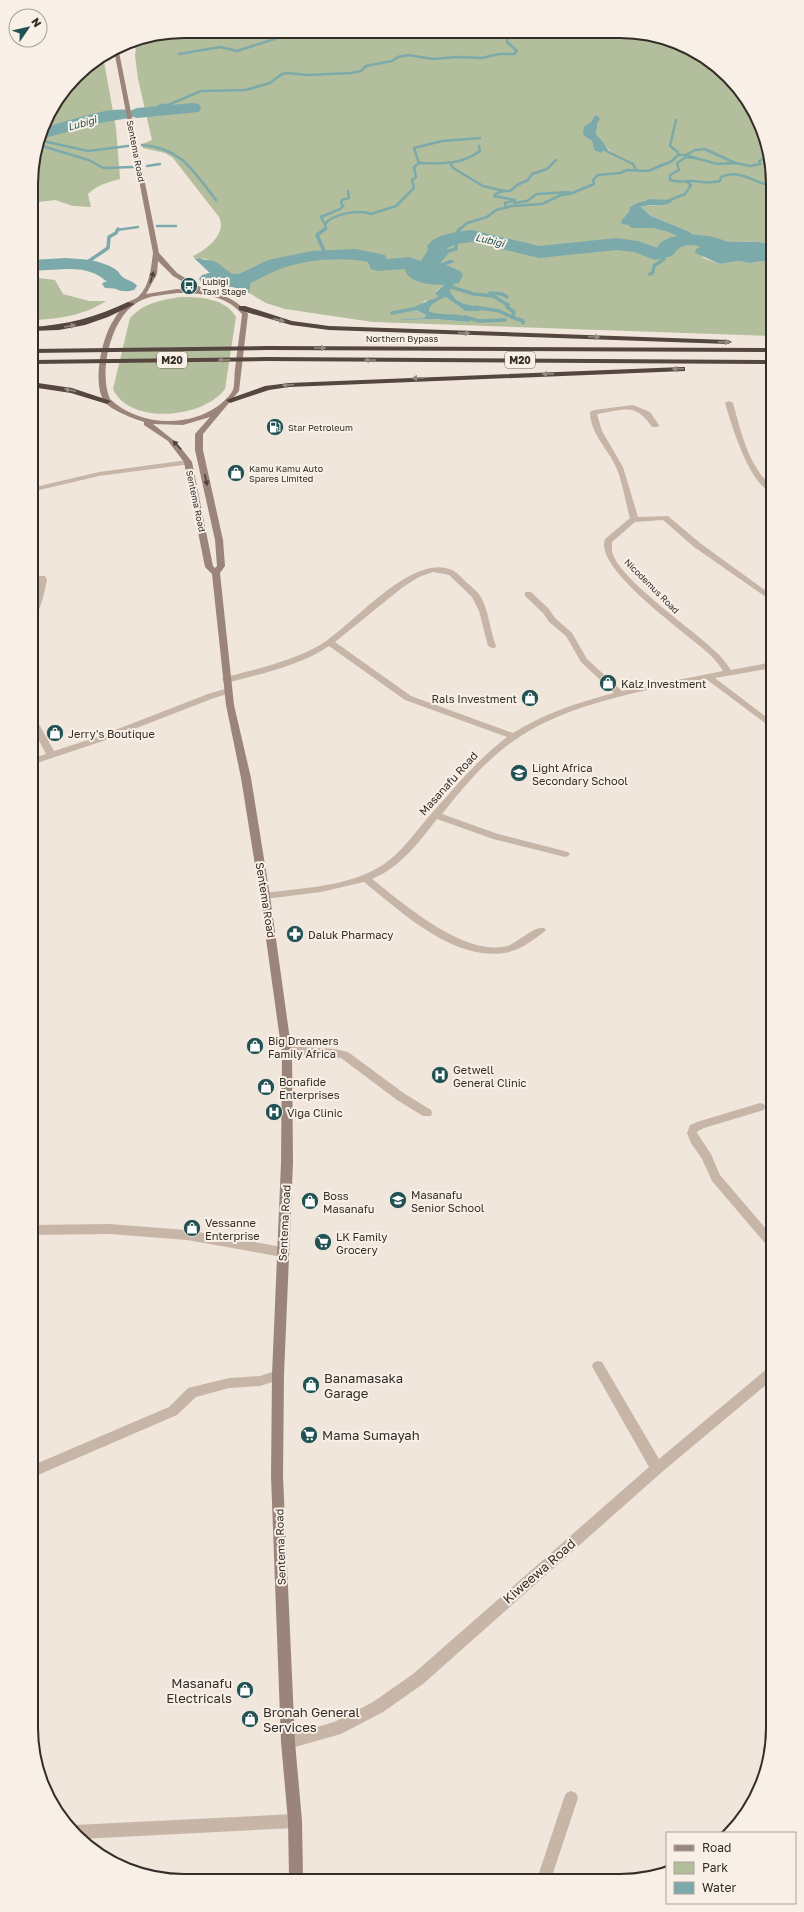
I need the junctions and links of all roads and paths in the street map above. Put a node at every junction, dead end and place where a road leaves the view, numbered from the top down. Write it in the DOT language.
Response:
graph roads {
  1 [pos="117,54"];
  2 [pos="156,253"];
  3 [pos="208,293"];
  4 [pos="141,298"];
  5 [pos="130,304"];
  6 [pos="242,308"];
  7 [pos="38,329"];
  8 [pos="766,343"];
  9 [pos="766,350"];
  10 [pos="38,351"];
  11 [pos="38,362"];
  12 [pos="766,362"];
  13 [pos="766,365"];
  14 [pos="38,385"];
  15 [pos="230,400"];
  16 [pos="107,401"];
  17 [pos="729,403"];
  18 [pos="221,408"];
  19 [pos="144,421"];
  20 [pos="655,425"];
  21 [pos="188,462"];
  22 [pos="766,485"];
  23 [pos="38,488"];
  24 [pos="633,520"];
  25 [pos="216,573"];
  26 [pos="38,578"];
  27 [pos="528,594"];
  28 [pos="766,595"];
  29 [pos="38,600"];
  30 [pos="329,642"];
  31 [pos="492,646"];
  32 [pos="766,666"];
  33 [pos="729,673"];
  34 [pos="709,677"];
  35 [pos="227,686"];
  36 [pos="621,695"];
  37 [pos="766,721"];
  38 [pos="38,731"];
  39 [pos="514,737"];
  40 [pos="50,755"];
  41 [pos="38,759"];
  42 [pos="435,815"];
  43 [pos="565,854"];
  44 [pos="365,878"];
  45 [pos="265,896"];
  46 [pos="541,930"];
  47 [pos="287,1050"];
  48 [pos="760,1107"];
  49 [pos="427,1113"];
  50 [pos="38,1230"];
  51 [pos="766,1237"];
  52 [pos="282,1252"];
  53 [pos="598,1366"];
  54 [pos="278,1375"];
  55 [pos="766,1377"];
  56 [pos="657,1468"];
  57 [pos="38,1469"];
  58 [pos="288,1742"];
  59 [pos="571,1798"];
  60 [pos="295,1821"];
  61 [pos="82,1832"];
  62 [pos="296,1874"];
  63 [pos="546,1874"];
  1 -- 2 [label="main road, Sentema Road"];
  2 -- 3 [label="main road, Sentema Road"];
  4 -- 2 [label="main road, Sentema Road, one-way"];
  3 -- 4 [label="main road"];
  3 -- 6 [label="main road"];
  4 -- 5 [label="main road"];
  7 -- 5 [label="highway, one-way"];
  5 -- 16 [label="main road"];
  6 -- 8 [label="highway, one-way"];
  6 -- 15 [label="main road"];
  10 -- 9 [label="highway, Northern Bypass / M20, one-way"];
  12 -- 11 [label="highway, Northern Bypass / M20, one-way"];
  13 -- 15 [label="highway, one-way"];
  16 -- 14 [label="highway, one-way"];
  15 -- 18 [label="main road"];
  16 -- 19 [label="main road, Sentema Road"];
  17 -- 22 [label="street"];
  18 -- 19 [label="main road"];
  18 -- 25 [label="main road, Sentema Road, one-way"];
  21 -- 19 [label="main road, Sentema Road, one-way"];
  20 -- 24 [label="street"];
  21 -- 23 [label="street"];
  21 -- 25 [label="main road, Sentema Road"];
  24 -- 28 [label="street"];
  24 -- 33 [label="street, Nicodemus Road"];
  25 -- 35 [label="main road, Sentema Road"];
  26 -- 29 [label="street"];
  27 -- 36 [label="street"];
  30 -- 31 [label="street"];
  30 -- 35 [label="street"];
  30 -- 39 [label="street"];
  32 -- 33 [label="street, Masanafu Road"];
  33 -- 34 [label="street, Masanafu Road"];
  34 -- 36 [label="street, Masanafu Road"];
  34 -- 37 [label="street"];
  35 -- 40 [label="street"];
  35 -- 45 [label="main road, Sentema Road"];
  36 -- 39 [label="street, Masanafu Road"];
  38 -- 40 [label="street"];
  39 -- 42 [label="street, Masanafu Road"];
  40 -- 41 [label="street"];
  42 -- 43 [label="street"];
  42 -- 44 [label="street, Masanafu Road"];
  44 -- 45 [label="street, Masanafu Road"];
  44 -- 46 [label="street"];
  45 -- 47 [label="main road, Sentema Road"];
  47 -- 49 [label="street"];
  47 -- 52 [label="main road, Sentema Road"];
  48 -- 51 [label="street"];
  50 -- 52 [label="street"];
  52 -- 54 [label="main road, Sentema Road"];
  53 -- 56 [label="street"];
  54 -- 57 [label="street"];
  54 -- 58 [label="main road, Sentema Road"];
  55 -- 56 [label="street, Kiweewa Road"];
  56 -- 58 [label="street, Kiweewa Road"];
  58 -- 60 [label="main road, Sentema Road"];
  59 -- 63 [label="street"];
  60 -- 61 [label="street"];
  60 -- 62 [label="main road, Sentema Road"];
}
